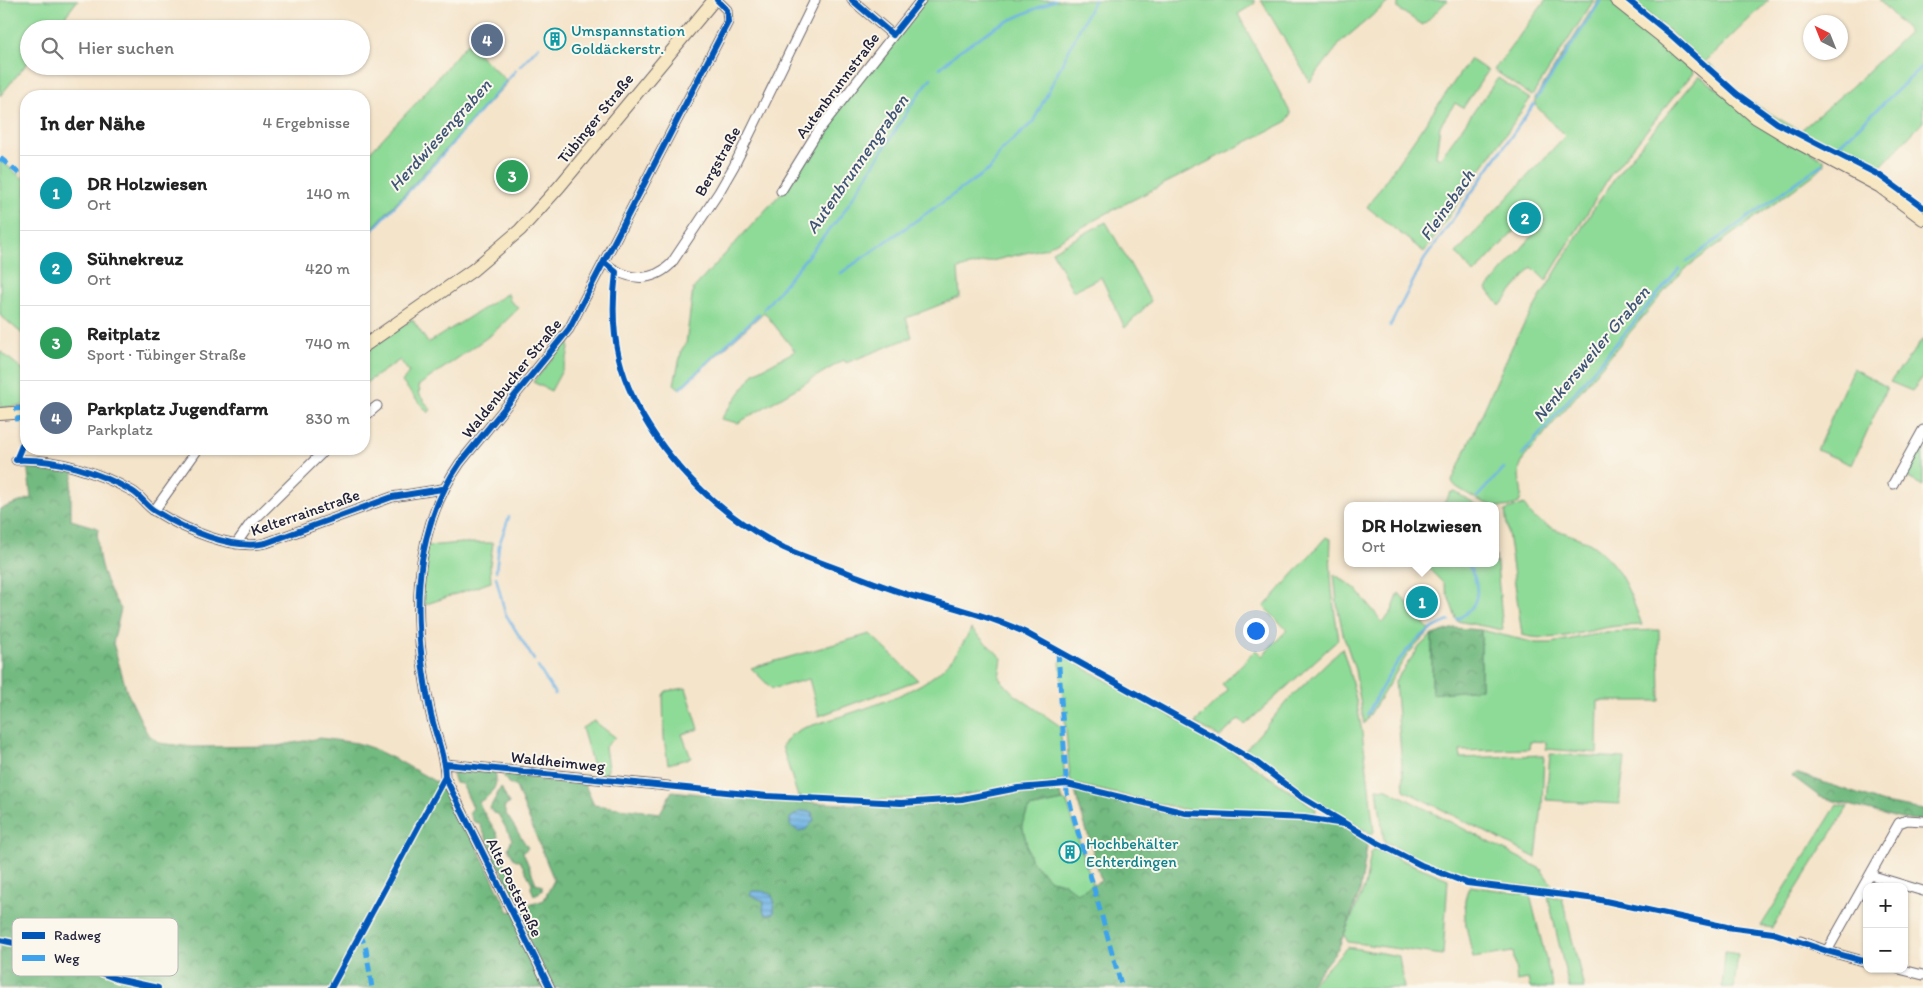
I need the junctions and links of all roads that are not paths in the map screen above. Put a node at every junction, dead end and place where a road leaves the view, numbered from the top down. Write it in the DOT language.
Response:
graph roads {
  1 [pos="715,0"];
  2 [pos="816,0"];
  3 [pos="852,0"];
  4 [pos="921,0"];
  5 [pos="1616,0"];
  6 [pos="893,34"];
  7 [pos="781,191"];
  8 [pos="1923,219"];
  9 [pos="605,262"];
  10 [pos="370,342"];
  11 [pos="376,406"];
  12 [pos="20,412"];
  13 [pos="370,412"];
  14 [pos="0,414"];
  15 [pos="1923,430"];
  16 [pos="194,455"];
  17 [pos="320,455"];
  18 [pos="16,460"];
  19 [pos="1893,484"];
  20 [pos="442,489"];
  21 [pos="154,511"];
  22 [pos="236,544"];
  23 [pos="446,764"];
  24 [pos="668,786"];
  25 [pos="456,797"];
  26 [pos="1923,821"];
  27 [pos="1870,875"];
  28 [pos="1923,891"];
  29 [pos="1800,941"];
  30 [pos="1827,951"];
  31 [pos="1863,961"];
  32 [pos="1908,971"];
  33 [pos="1923,975"];
  34 [pos="550,988"];
  1 -- 9 [label="street, Waldenbucher Straße"];
  1 -- 10 [label="main road, Tübinger Straße"];
  2 -- 9 [label="street, Bergstraße"];
  3 -- 6 [label="street"];
  4 -- 6 [label="street, Autenbrunnstraße"];
  5 -- 8 [label="main road"];
  6 -- 7 [label="street, Autenbrunnstraße"];
  9 -- 20 [label="street, Waldenbucher Straße"];
  11 -- 13 [label="street"];
  12 -- 14 [label="main road"];
  15 -- 19 [label="street"];
  16 -- 21 [label="street"];
  17 -- 22 [label="street"];
  18 -- 21 [label="street, Kelterrainstraße"];
  20 -- 22 [label="street, Kelterrainstraße"];
  20 -- 23 [label="street, Waldenbucher Straße"];
  21 -- 22 [label="street, Kelterrainstraße"];
  23 -- 24 [label="street, Waldheimweg"];
  23 -- 25 [label="street, Waldenbucher Straße"];
  25 -- 34 [label="street, Alte Poststraße"];
  26 -- 27 [label="street"];
  27 -- 28 [label="street"];
  27 -- 30 [label="street"];
  29 -- 30 [label="street"];
  30 -- 31 [label="street"];
  32 -- 33 [label="street"];
}
